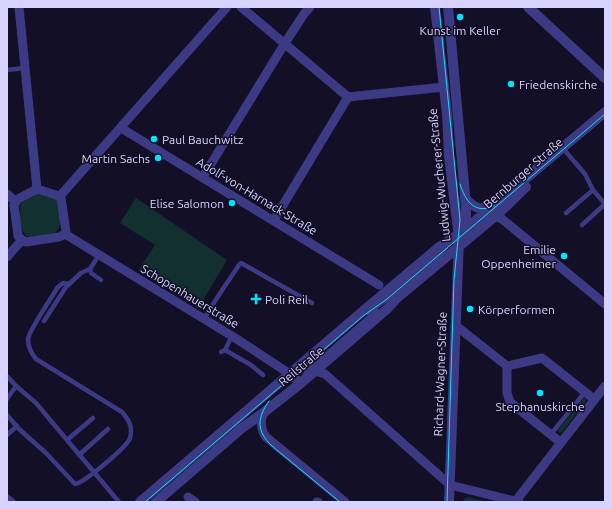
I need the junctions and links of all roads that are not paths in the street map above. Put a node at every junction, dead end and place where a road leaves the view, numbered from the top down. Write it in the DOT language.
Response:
graph roads {
  1 [pos="19,7"];
  2 [pos="227,7"];
  3 [pos="241,7"];
  4 [pos="310,7"];
  5 [pos="448,7"];
  6 [pos="528,7"];
  7 [pos="433,8"];
  8 [pos="285,43"];
  9 [pos="25,68"];
  10 [pos="7,70"];
  11 [pos="605,78"];
  12 [pos="444,87"];
  13 [pos="348,97"];
  14 [pos="605,112"];
  15 [pos="605,119"];
  16 [pos="121,128"];
  17 [pos="566,152"];
  18 [pos="203,177"];
  19 [pos="37,189"];
  20 [pos="593,190"];
  21 [pos="7,194"];
  22 [pos="60,196"];
  23 [pos="465,198"];
  24 [pos="16,201"];
  25 [pos="605,204"];
  26 [pos="493,212"];
  27 [pos="566,213"];
  28 [pos="274,220"];
  29 [pos="582,226"];
  30 [pos="65,234"];
  31 [pos="459,237"];
  32 [pos="22,240"];
  33 [pos="99,255"];
  34 [pos="7,257"];
  35 [pos="90,268"];
  36 [pos="100,280"];
  37 [pos="69,284"];
  38 [pos="380,286"];
  39 [pos="397,298"];
  40 [pos="312,303"];
  41 [pos="605,304"];
  42 [pos="204,319"];
  43 [pos="44,321"];
  44 [pos="455,325"];
  45 [pos="232,336"];
  46 [pos="507,366"];
  47 [pos="315,371"];
  48 [pos="290,374"];
  49 [pos="263,375"];
  50 [pos="7,376"];
  51 [pos="301,383"];
  52 [pos="16,386"];
  53 [pos="605,386"];
  54 [pos="585,392"];
  55 [pos="7,399"];
  56 [pos="594,400"];
  57 [pos="263,414"];
  58 [pos="7,415"];
  59 [pos="93,418"];
  60 [pos="16,426"];
  61 [pos="108,429"];
  62 [pos="551,434"];
  63 [pos="7,435"];
  64 [pos="67,440"];
  65 [pos="560,442"];
  66 [pos="79,455"];
  67 [pos="94,472"];
  68 [pos="450,485"];
  69 [pos="7,499"];
  70 [pos="11,502"];
  71 [pos="119,502"];
  72 [pos="140,502"];
  73 [pos="156,502"];
  74 [pos="345,502"];
  75 [pos="449,502"];
  76 [pos="516,502"];
  1 -- 9 [label="street"];
  2 -- 16 [label="street"];
  3 -- 8 [label="street"];
  4 -- 8 [label="street"];
  5 -- 23 [label="street, Ludwig-Wucherer-Straße"];
  6 -- 11 [label="street"];
  7 -- 12 [label="street, Ludwig-Wucherer-Straße"];
  8 -- 13 [label="street"];
  8 -- 18 [label="street"];
  9 -- 10 [label="lane"];
  9 -- 19 [label="street"];
  12 -- 13 [label="street"];
  12 -- 31 [label="street, Ludwig-Wucherer-Straße"];
  13 -- 28 [label="street"];
  14 -- 26 [label="street, Bernburger Straße"];
  15 -- 17 [label="street, Bernburger Straße"];
  16 -- 18 [label="street, Adolf-von-Harnack-Straße"];
  16 -- 22 [label="street"];
  17 -- 20 [label="lane"];
  17 -- 26 [label="street, Bernburger Straße"];
  18 -- 28 [label="street, Adolf-von-Harnack-Straße"];
  19 -- 22 [label="street"];
  19 -- 24 [label="street"];
  20 -- 25 [label="lane"];
  20 -- 27 [label="lane"];
  21 -- 24 [label="street"];
  22 -- 30 [label="street"];
  23 -- 26 [label="street"];
  23 -- 31 [label="street, Ludwig-Wucherer-Straße"];
  24 -- 32 [label="street"];
  25 -- 29 [label="lane"];
  26 -- 31 [label="street, Bernburger Straße"];
  26 -- 31 [label="street, Bernburger Straße"];
  26 -- 41 [label="street"];
  28 -- 38 [label="street, Adolf-von-Harnack-Straße"];
  30 -- 32 [label="street"];
  30 -- 33 [label="street, Schopenhauerstraße"];
  31 -- 39 [label="street, Reilstraße"];
  31 -- 44 [label="street, Richard-Wagner-Straße"];
  31 -- 48 [label="street, Reilstraße"];
  32 -- 34 [label="street"];
  33 -- 35 [label="lane"];
  33 -- 42 [label="street, Schopenhauerstraße"];
  35 -- 36 [label="lane"];
  35 -- 37 [label="lane"];
  37 -- 43 [label="lane"];
  37 -- 67 [label="lane"];
  39 -- 47 [label="street, Reilstraße"];
  39 -- 51 [label="lane"];
  40 -- 42 [label="lane"];
  42 -- 45 [label="street, Schopenhauerstraße"];
  44 -- 46 [label="street"];
  44 -- 68 [label="street, Richard-Wagner-Straße"];
  45 -- 48 [label="street, Schopenhauerstraße"];
  45 -- 49 [label="lane"];
  46 -- 54 [label="street"];
  46 -- 62 [label="street"];
  47 -- 51 [label="street, Reilstraße"];
  47 -- 68 [label="street"];
  48 -- 51 [label="street, Schopenhauerstraße"];
  48 -- 72 [label="street, Reilstraße"];
  50 -- 52 [label="lane"];
  51 -- 57 [label="street, Reilstraße"];
  52 -- 55 [label="lane"];
  52 -- 64 [label="lane"];
  53 -- 56 [label="street"];
  54 -- 56 [label="street"];
  54 -- 62 [label="lane"];
  56 -- 65 [label="street"];
  57 -- 73 [label="street, Reilstraße"];
  57 -- 74 [label="street"];
  58 -- 60 [label="lane"];
  59 -- 64 [label="lane"];
  60 -- 63 [label="lane"];
  60 -- 67 [label="lane"];
  61 -- 66 [label="lane"];
  62 -- 65 [label="street"];
  64 -- 66 [label="lane"];
  65 -- 76 [label="street"];
  66 -- 67 [label="lane"];
  67 -- 71 [label="lane"];
  68 -- 75 [label="street, Richard-Wagner-Straße"];
  68 -- 76 [label="street"];
  69 -- 70 [label="street"];
}
